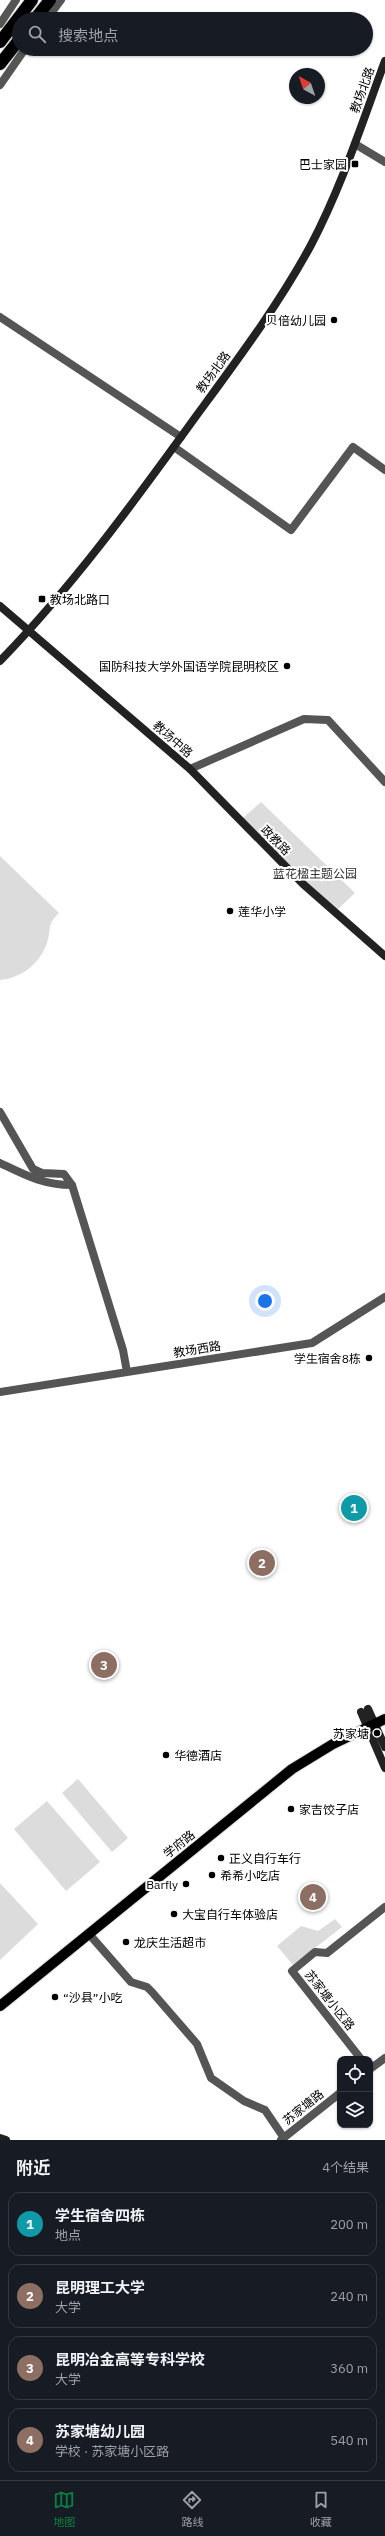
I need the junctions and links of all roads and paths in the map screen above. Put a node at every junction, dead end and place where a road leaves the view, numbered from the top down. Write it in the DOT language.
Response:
graph roads {
  1 [pos="16,0"];
  2 [pos="32,0"];
  3 [pos="50,0"];
  4 [pos="62,0"];
  5 [pos="23,12"];
  6 [pos="41,12"];
  7 [pos="53,12"];
  8 [pos="0,24"];
  9 [pos="12,26"];
  10 [pos="0,42"];
  11 [pos="12,49"];
  12 [pos="20,56"];
  13 [pos="385,61"];
  14 [pos="0,64"];
  15 [pos="0,85"];
  16 [pos="355,144"];
  17 [pos="385,162"];
  18 [pos="0,317"];
  19 [pos="181,437"];
  20 [pos="174,447"];
  21 [pos="385,470"];
  22 [pos="0,606"];
  23 [pos="30,630"];
  24 [pos="0,661"];
  25 [pos="190,769"];
  26 [pos="385,782"];
  27 [pos="385,956"];
  28 [pos="0,1112"];
  29 [pos="0,1163"];
  30 [pos="9,1167"];
  31 [pos="0,1169"];
  32 [pos="72,1185"];
  33 [pos="385,1297"];
  34 [pos="127,1372"];
  35 [pos="0,1392"];
  36 [pos="365,1711"];
  37 [pos="385,1719"];
  38 [pos="371,1725"];
  39 [pos="385,1747"];
  40 [pos="385,1768"];
  41 [pos="385,1907"];
  42 [pos="89,1934"];
  43 [pos="0,2006"];
  44 [pos="359,2056"];
  45 [pos="385,2058"];
  46 [pos="373,2068"];
  47 [pos="337,2095"];
  48 [pos="0,2138"];
  49 [pos="283,2139"];
  50 [pos="6,2140"];
  1 -- 8 [label="street"];
  2 -- 5 [label="highway"];
  3 -- 6 [label="highway"];
  4 -- 7 [label="street"];
  9 -- 10 [label="highway"];
  11 -- 14 [label="highway"];
  12 -- 15 [label="street"];
  13 -- 16 [label="street, 教场北路"];
  16 -- 17 [label="street"];
  16 -- 19 [label="street, 教场北路"];
  18 -- 19 [label="street"];
  19 -- 20 [label="street, 教场北路"];
  20 -- 21 [label="street"];
  20 -- 23 [label="street, 教场北路"];
  22 -- 23 [label="street, 教场中路"];
  23 -- 24 [label="street, 教场北路"];
  23 -- 25 [label="street, 教场中路"];
  25 -- 26 [label="street, 教场中路"];
  25 -- 27 [label="street, 政教路"];
  28 -- 32 [label="street"];
  29 -- 30 [label="street"];
  30 -- 31 [label="street"];
  30 -- 32 [label="street"];
  32 -- 34 [label="street"];
  33 -- 34 [label="street, 教场西路"];
  34 -- 35 [label="street, 教场西路"];
  36 -- 38 [label="street"];
  37 -- 38 [label="main road, 学府路"];
  38 -- 39 [label="street"];
  38 -- 40 [label="street"];
  38 -- 42 [label="main road, 学府路"];
  41 -- 44 [label="street, 苏家塘小区路"];
  42 -- 43 [label="main road, 学府路"];
  42 -- 49 [label="street"];
  45 -- 46 [label="street"];
  47 -- 49 [label="street, 苏家塘路"];
  48 -- 50 [label="street"];
}
